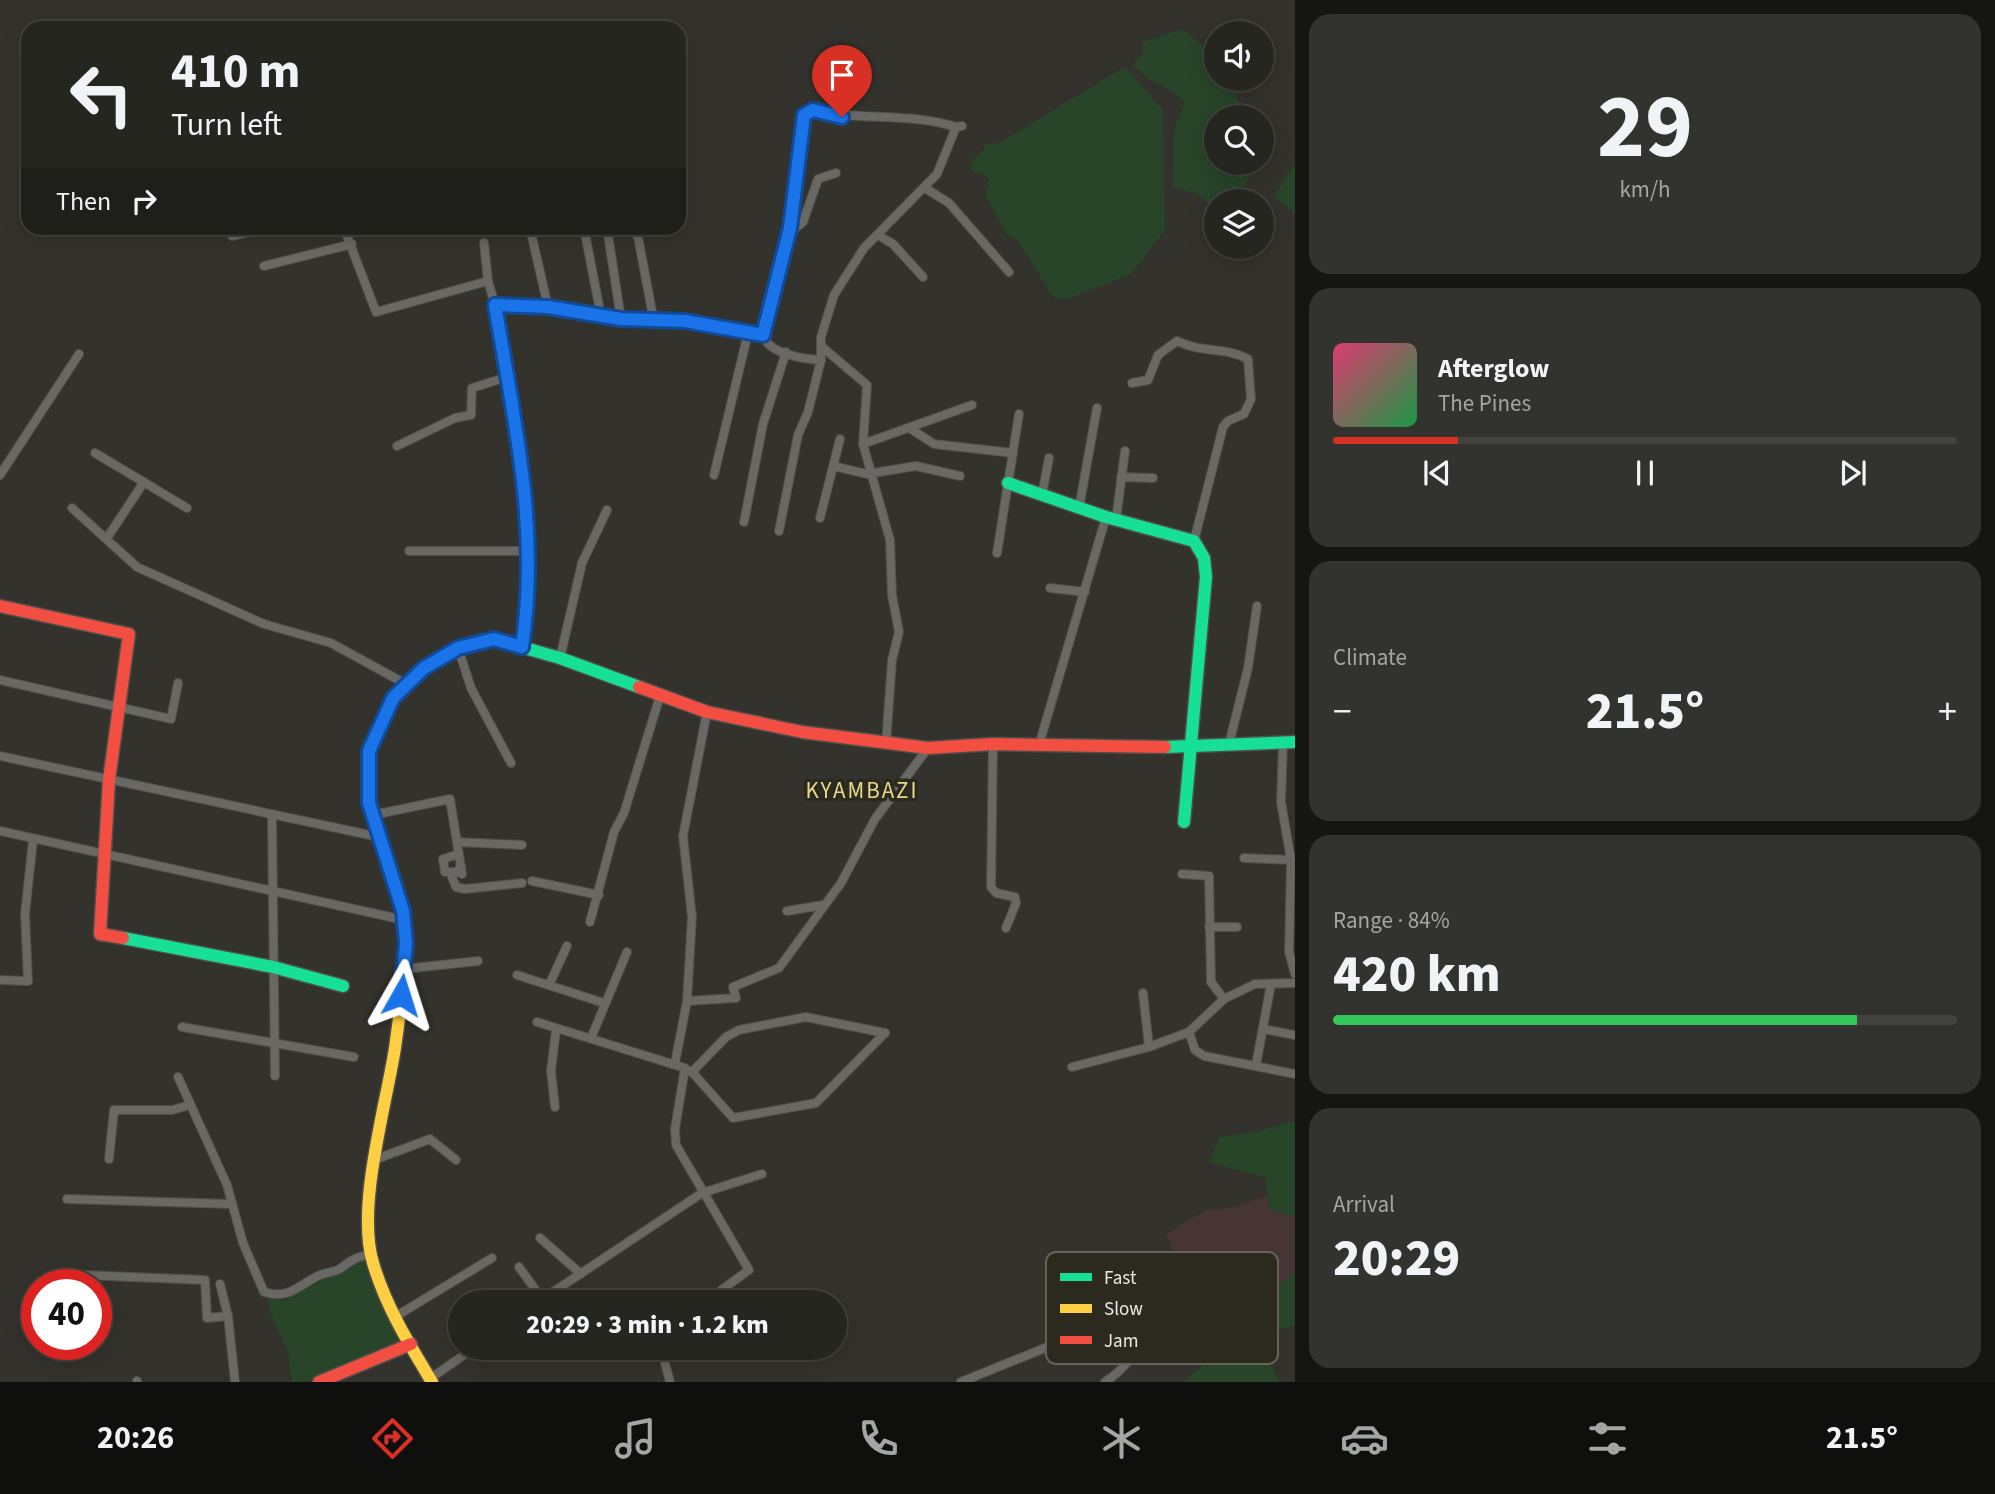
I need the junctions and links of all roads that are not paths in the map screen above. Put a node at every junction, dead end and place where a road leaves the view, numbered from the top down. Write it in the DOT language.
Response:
graph roads {
  1 [pos="836,173"];
  2 [pos="925,188"];
  3 [pos="789,233"];
  4 [pos="236,235"];
  5 [pos="348,235"];
  6 [pos="532,235"];
  7 [pos="585,235"];
  8 [pos="608,235"];
  9 [pos="637,235"];
  10 [pos="878,235"];
  11 [pos="232,236"];
  12 [pos="484,243"];
  13 [pos="352,244"];
  14 [pos="264,266"];
  15 [pos="1009,272"];
  16 [pos="923,277"];
  17 [pos="488,281"];
  18 [pos="495,305"];
  19 [pos="548,307"];
  20 [pos="601,316"];
  21 [pos="621,319"];
  22 [pos="654,322"];
  23 [pos="748,333"];
  24 [pos="763,335"];
  25 [pos="821,346"];
  26 [pos="786,352"];
  27 [pos="79,354"];
  28 [pos="821,360"];
  29 [pos="507,376"];
  30 [pos="1132,383"];
  31 [pos="972,405"];
  32 [pos="1097,408"];
  33 [pos="1019,414"];
  34 [pos="911,429"];
  35 [pos="840,439"];
  36 [pos="863,444"];
  37 [pos="397,446"];
  38 [pos="1125,451"];
  39 [pos="95,453"];
  40 [pos="1013,453"];
  41 [pos="1049,458"];
  42 [pos="833,466"];
  43 [pos="872,471"];
  44 [pos="0,475"];
  45 [pos="714,475"];
  46 [pos="960,476"];
  47 [pos="1121,477"];
  48 [pos="1153,478"];
  49 [pos="144,482"];
  50 [pos="1008,483"];
  51 [pos="1042,495"];
  52 [pos="72,508"];
  53 [pos="187,508"];
  54 [pos="1079,508"];
  55 [pos="607,510"];
  56 [pos="820,518"];
  57 [pos="1111,518"];
  58 [pos="744,522"];
  59 [pos="779,531"];
  60 [pos="107,538"];
  61 [pos="1194,541"];
  62 [pos="409,551"];
  63 [pos="528,551"];
  64 [pos="997,553"];
  65 [pos="1050,588"];
  66 [pos="1085,592"];
  67 [pos="0,606"];
  68 [pos="1256,606"];
  69 [pos="522,647"];
  70 [pos="458,648"];
  71 [pos="560,658"];
  72 [pos="0,680"];
  73 [pos="178,682"];
  74 [pos="404,683"];
  75 [pos="660,696"];
  76 [pos="118,709"];
  77 [pos="707,712"];
  78 [pos="1289,742"];
  79 [pos="886,744"];
  80 [pos="993,744"];
  81 [pos="1044,744"];
  82 [pos="1229,744"];
  83 [pos="1190,747"];
  84 [pos="928,748"];
  85 [pos="0,757"];
  86 [pos="510,763"];
  87 [pos="109,780"];
  88 [pos="373,815"];
  89 [pos="272,816"];
  90 [pos="1184,822"];
  91 [pos="0,831"];
  92 [pos="379,837"];
  93 [pos="33,840"];
  94 [pos="457,842"];
  95 [pos="522,845"];
  96 [pos="105,853"];
  97 [pos="459,854"];
  98 [pos="1244,858"];
  99 [pos="1291,860"];
  100 [pos="461,871"];
  101 [pos="1182,874"];
  102 [pos="533,881"];
  103 [pos="522,883"];
  104 [pos="272,892"];
  105 [pos="599,895"];
  106 [pos="823,905"];
  107 [pos="787,911"];
  108 [pos="404,920"];
  109 [pos="590,922"];
  110 [pos="1209,927"];
  111 [pos="1237,927"];
  112 [pos="1006,928"];
  113 [pos="567,946"];
  114 [pos="627,952"];
  115 [pos="478,961"];
  116 [pos="273,967"];
  117 [pos="404,969"];
  118 [pos="1295,974"];
  119 [pos="517,975"];
  120 [pos="0,980"];
  121 [pos="1295,983"];
  122 [pos="1271,984"];
  123 [pos="549,985"];
  124 [pos="343,986"];
  125 [pos="1143,993"];
  126 [pos="1224,999"];
  127 [pos="687,1001"];
  128 [pos="604,1003"];
  129 [pos="537,1022"];
  130 [pos="182,1027"];
  131 [pos="1263,1029"];
  132 [pos="556,1030"];
  133 [pos="1189,1032"];
  134 [pos="1295,1035"];
  135 [pos="592,1038"];
  136 [pos="275,1045"];
  137 [pos="1149,1047"];
  138 [pos="354,1057"];
  139 [pos="675,1063"];
  140 [pos="1256,1065"];
  141 [pos="1072,1068"];
  142 [pos="688,1070"];
  143 [pos="1295,1074"];
  144 [pos="275,1076"];
  145 [pos="178,1077"];
  146 [pos="190,1105"];
  147 [pos="555,1107"];
  148 [pos="109,1159"];
  149 [pos="374,1160"];
  150 [pos="456,1160"];
  151 [pos="762,1174"];
  152 [pos="702,1193"];
  153 [pos="67,1199"];
  154 [pos="230,1204"];
  155 [pos="540,1238"];
  156 [pos="371,1255"];
  157 [pos="492,1258"];
  158 [pos="519,1267"];
  159 [pos="582,1274"];
  160 [pos="112,1276"];
  161 [pos="220,1284"];
  162 [pos="533,1290"];
  163 [pos="557,1290"];
  164 [pos="722,1290"];
  165 [pos="228,1316"];
  166 [pos="393,1318"];
  167 [pos="411,1343"];
  168 [pos="1045,1348"];
  169 [pos="458,1360"];
  170 [pos="664,1360"];
  171 [pos="1124,1364"];
  172 [pos="431,1380"];
  173 [pos="235,1382"];
  174 [pos="318,1382"];
  175 [pos="670,1382"];
  176 [pos="961,1382"];
  177 [pos="1105,1382"];
  1 -- 3 [label="street"];
  2 -- 3 [label="street"];
  2 -- 10 [label="street"];
  2 -- 15 [label="street"];
  3 -- 24 [label="street"];
  4 -- 11 [label="street"];
  5 -- 13 [label="street"];
  6 -- 19 [label="street"];
  7 -- 20 [label="street"];
  8 -- 21 [label="street"];
  9 -- 22 [label="street"];
  10 -- 16 [label="street"];
  10 -- 25 [label="street"];
  12 -- 17 [label="street"];
  13 -- 14 [label="street"];
  13 -- 17 [label="street"];
  17 -- 18 [label="street"];
  18 -- 19 [label="street"];
  18 -- 29 [label="street"];
  19 -- 20 [label="street"];
  20 -- 21 [label="street"];
  21 -- 22 [label="street"];
  22 -- 23 [label="street"];
  23 -- 24 [label="street"];
  23 -- 45 [label="street"];
  24 -- 26 [label="street"];
  25 -- 28 [label="street"];
  25 -- 36 [label="street"];
  26 -- 28 [label="street"];
  26 -- 58 [label="street"];
  27 -- 44 [label="street"];
  28 -- 59 [label="street"];
  29 -- 37 [label="street"];
  29 -- 63 [label="street"];
  30 -- 61 [label="street"];
  31 -- 34 [label="street"];
  32 -- 54 [label="street"];
  33 -- 40 [label="street"];
  34 -- 36 [label="street"];
  34 -- 40 [label="street"];
  35 -- 42 [label="street"];
  36 -- 43 [label="street"];
  38 -- 47 [label="street"];
  39 -- 49 [label="street"];
  40 -- 50 [label="street"];
  41 -- 51 [label="street"];
  42 -- 43 [label="street"];
  42 -- 56 [label="street"];
  43 -- 46 [label="street"];
  43 -- 79 [label="street"];
  47 -- 48 [label="street"];
  47 -- 57 [label="street"];
  49 -- 53 [label="street"];
  49 -- 60 [label="street"];
  50 -- 51 [label="street"];
  50 -- 64 [label="street"];
  51 -- 54 [label="street"];
  52 -- 60 [label="street"];
  54 -- 57 [label="street"];
  55 -- 71 [label="street"];
  57 -- 61 [label="street"];
  57 -- 66 [label="street"];
  60 -- 74 [label="street"];
  61 -- 83 [label="street"];
  62 -- 63 [label="street"];
  63 -- 69 [label="street"];
  65 -- 66 [label="street"];
  66 -- 81 [label="street"];
  67 -- 76 [label="street"];
  68 -- 82 [label="street"];
  69 -- 70 [label="street"];
  69 -- 71 [label="street"];
  70 -- 74 [label="street"];
  70 -- 86 [label="street"];
  71 -- 75 [label="street"];
  72 -- 76 [label="street"];
  73 -- 76 [label="street"];
  74 -- 88 [label="street"];
  75 -- 77 [label="street"];
  75 -- 105 [label="street"];
  76 -- 87 [label="street"];
  77 -- 79 [label="street"];
  77 -- 127 [label="street"];
  78 -- 82 [label="street"];
  78 -- 99 [label="street"];
  79 -- 84 [label="street"];
  80 -- 81 [label="street"];
  80 -- 84 [label="street"];
  80 -- 112 [label="street"];
  81 -- 83 [label="street"];
  82 -- 83 [label="street"];
  83 -- 90 [label="street"];
  84 -- 106 [label="street"];
  85 -- 87 [label="street"];
  87 -- 89 [label="street"];
  87 -- 96 [label="street"];
  88 -- 92 [label="street"];
  88 -- 94 [label="street"];
  89 -- 92 [label="street"];
  89 -- 104 [label="street"];
  91 -- 93 [label="street"];
  92 -- 108 [label="street"];
  93 -- 96 [label="street"];
  93 -- 120 [label="street"];
  94 -- 95 [label="street"];
  94 -- 97 [label="street"];
  96 -- 104 [label="street"];
  96 -- 116 [label="street"];
  97 -- 100 [label="street"];
  97 -- 100 [label="street"];
  98 -- 99 [label="street"];
  99 -- 118 [label="street"];
  100 -- 103 [label="street"];
  101 -- 110 [label="street"];
  102 -- 105 [label="street"];
  104 -- 108 [label="street"];
  104 -- 116 [label="street"];
  105 -- 109 [label="street"];
  106 -- 107 [label="street"];
  106 -- 127 [label="street"];
  108 -- 117 [label="street"];
  110 -- 111 [label="street"];
  110 -- 126 [label="street"];
  113 -- 123 [label="street"];
  114 -- 128 [label="street"];
  115 -- 117 [label="street"];
  116 -- 124 [label="street"];
  116 -- 136 [label="street"];
  117 -- 149 [label="street"];
  119 -- 123 [label="street"];
  121 -- 122 [label="street"];
  122 -- 126 [label="street"];
  122 -- 131 [label="street"];
  123 -- 128 [label="street"];
  125 -- 137 [label="street"];
  126 -- 133 [label="street"];
  127 -- 139 [label="street"];
  128 -- 135 [label="street"];
  129 -- 132 [label="street"];
  130 -- 136 [label="street"];
  131 -- 134 [label="street"];
  131 -- 140 [label="street"];
  132 -- 135 [label="street"];
  132 -- 147 [label="street"];
  133 -- 137 [label="street"];
  133 -- 140 [label="street"];
  135 -- 139 [label="street"];
  136 -- 138 [label="street"];
  136 -- 144 [label="street"];
  137 -- 141 [label="street"];
  139 -- 142 [label="street"];
  140 -- 143 [label="street"];
  142 -- 142 [label="street"];
  142 -- 152 [label="street"];
  145 -- 146 [label="street"];
  146 -- 148 [label="street"];
  146 -- 154 [label="street"];
  149 -- 150 [label="street"];
  149 -- 156 [label="street"];
  151 -- 152 [label="street"];
  152 -- 159 [label="street"];
  152 -- 164 [label="street"];
  153 -- 154 [label="street"];
  154 -- 156 [label="street"];
  155 -- 159 [label="street"];
  156 -- 166 [label="street"];
  157 -- 166 [label="street"];
  158 -- 162 [label="street"];
  159 -- 163 [label="street"];
  160 -- 165 [label="street"];
  161 -- 165 [label="street"];
  165 -- 173 [label="street"];
  166 -- 167 [label="street"];
  167 -- 172 [label="street"];
  167 -- 174 [label="street"];
  168 -- 176 [label="street"];
  169 -- 172 [label="street"];
  170 -- 175 [label="street"];
  171 -- 177 [label="street"];
}
